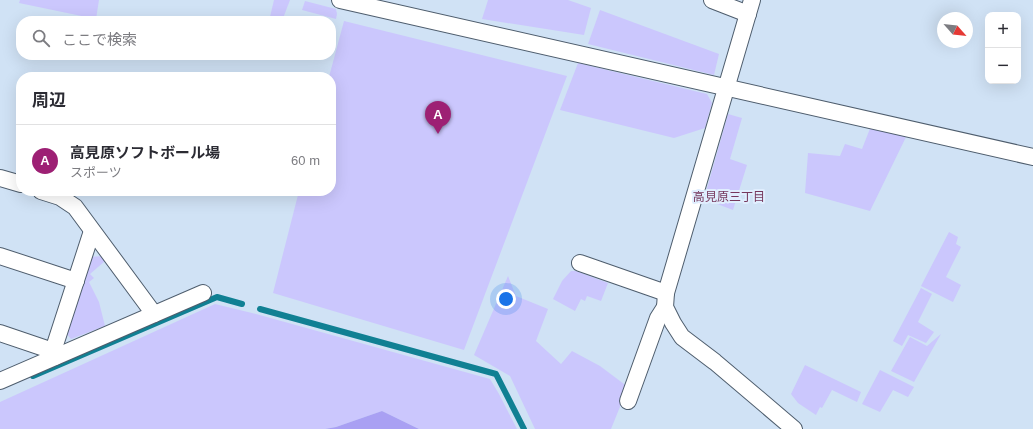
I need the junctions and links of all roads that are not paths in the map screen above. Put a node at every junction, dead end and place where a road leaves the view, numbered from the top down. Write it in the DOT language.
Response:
graph roads {
  1 [pos="712,0"];
  2 [pos="346,1"];
  3 [pos="750,7"];
  4 [pos="727,87"];
  5 [pos="1033,157"];
  6 [pos="0,178"];
  7 [pos="16,183"];
  8 [pos="57,196"];
  9 [pos="92,231"];
  10 [pos="0,256"];
  11 [pos="580,263"];
  12 [pos="76,281"];
  13 [pos="203,293"];
  14 [pos="665,300"];
  15 [pos="154,314"];
  16 [pos="0,333"];
  17 [pos="54,354"];
  18 [pos="0,381"];
  19 [pos="628,401"];
  20 [pos="794,429"];
  1 -- 3 [label="street"];
  2 -- 4 [label="street"];
  3 -- 4 [label="street"];
  4 -- 5 [label="street"];
  4 -- 14 [label="street"];
  6 -- 7 [label="street"];
  8 -- 9 [label="street"];
  9 -- 12 [label="street"];
  9 -- 15 [label="street"];
  10 -- 12 [label="street"];
  11 -- 14 [label="street"];
  12 -- 17 [label="street"];
  13 -- 15 [label="street"];
  14 -- 19 [label="street"];
  14 -- 20 [label="street"];
  15 -- 17 [label="street"];
  16 -- 17 [label="street"];
  17 -- 18 [label="street"];
}
